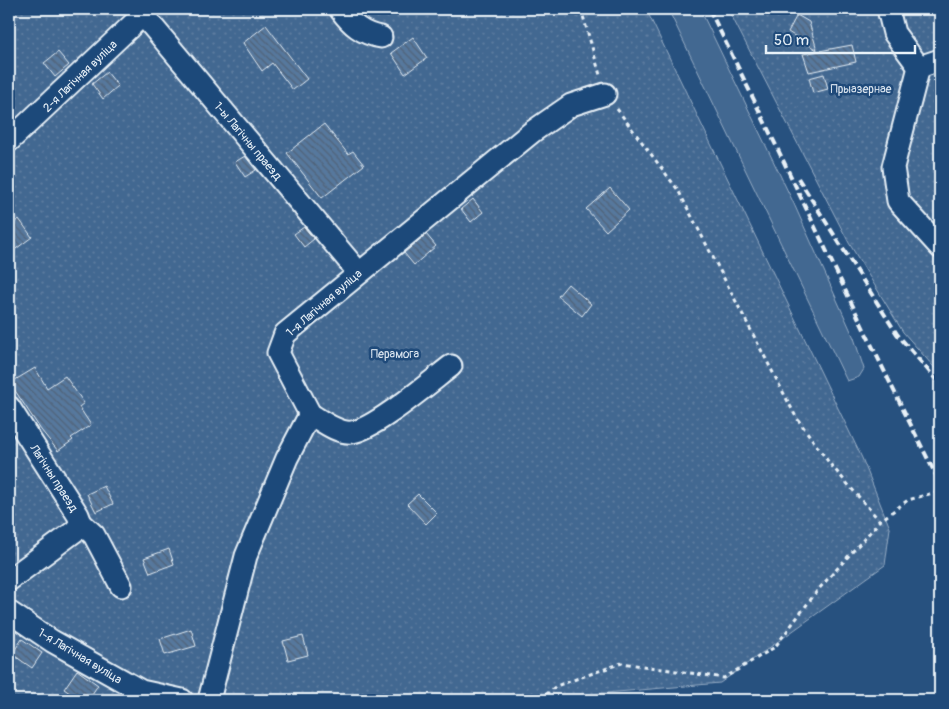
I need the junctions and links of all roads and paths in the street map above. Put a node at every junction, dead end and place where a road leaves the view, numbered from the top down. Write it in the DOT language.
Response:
graph roads {
  1 [pos="340,9"];
  2 [pos="581,9"];
  3 [pos="888,9"];
  4 [pos="143,11"];
  5 [pos="381,38"];
  6 [pos="940,60"];
  7 [pos="920,67"];
  8 [pos="605,94"];
  9 [pos="9,141"];
  10 [pos="940,247"];
  11 [pos="359,273"];
  12 [pos="451,366"];
  13 [pos="9,407"];
  14 [pos="310,414"];
  15 [pos="940,491"];
  16 [pos="880,521"];
  17 [pos="80,523"];
  18 [pos="9,580"];
  19 [pos="121,586"];
  20 [pos="9,612"];
  21 [pos="182,700"];
  22 [pos="209,700"];
  23 [pos="540,700"];
  1 -- 5 [label="lane"];
  2 -- 8 [label="path"];
  3 -- 7 [label="lane"];
  4 -- 9 [label="lane, 2-я Лагічная вуліца"];
  4 -- 11 [label="lane, 1-ы Лагічны праезд"];
  6 -- 7 [label="lane"];
  7 -- 10 [label="lane"];
  8 -- 11 [label="lane, 1-я Лагічная вуліца"];
  8 -- 16 [label="path"];
  11 -- 14 [label="lane, 1-я Лагічная вуліца"];
  12 -- 14 [label="lane"];
  13 -- 17 [label="lane, Лагічны праезд"];
  14 -- 22 [label="lane"];
  15 -- 16 [label="path"];
  16 -- 23 [label="path"];
  17 -- 18 [label="lane, Лагічны праезд"];
  17 -- 19 [label="lane"];
  20 -- 21 [label="lane, 1-я Лагічная вуліца"];
}
